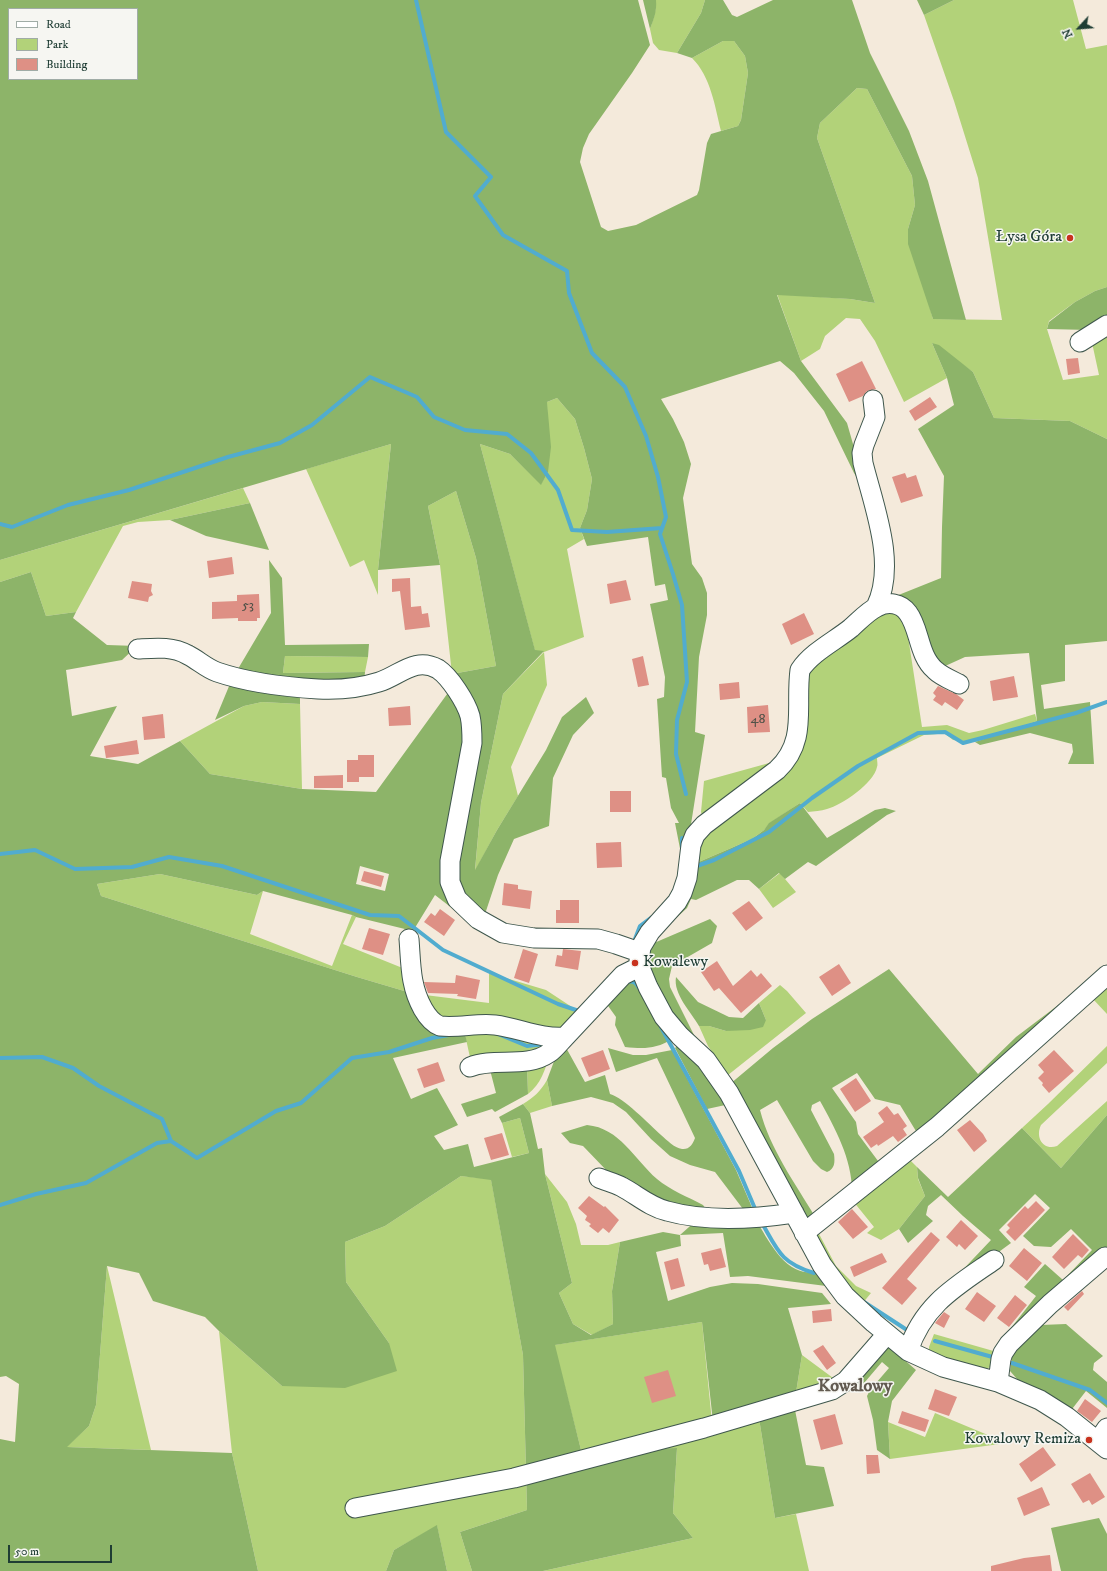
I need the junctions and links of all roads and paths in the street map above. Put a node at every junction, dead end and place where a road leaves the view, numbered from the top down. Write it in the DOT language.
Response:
graph roads {
  1 [pos="1107,325"];
  2 [pos="1080,342"];
  3 [pos="874,400"];
  4 [pos="876,607"];
  5 [pos="138,649"];
  6 [pos="959,684"];
  7 [pos="409,939"];
  8 [pos="640,954"];
  9 [pos="1107,975"];
  10 [pos="565,1037"];
  11 [pos="470,1067"];
  12 [pos="599,1178"];
  13 [pos="794,1213"];
  14 [pos="804,1232"];
  15 [pos="1105,1257"];
  16 [pos="994,1260"];
  17 [pos="886,1334"];
  18 [pos="908,1351"];
  19 [pos="998,1382"];
  20 [pos="1104,1439"];
  21 [pos="354,1508"];
  1 -- 2 [label="street"];
  3 -- 4 [label="street"];
  4 -- 6 [label="street"];
  4 -- 8 [label="street"];
  5 -- 8 [label="street"];
  7 -- 10 [label="street"];
  8 -- 10 [label="street"];
  8 -- 13 [label="street"];
  9 -- 14 [label="street"];
  10 -- 11 [label="street"];
  12 -- 13 [label="street"];
  13 -- 14 [label="street"];
  14 -- 17 [label="street"];
  15 -- 19 [label="street"];
  16 -- 18 [label="street"];
  17 -- 18 [label="street"];
  17 -- 21 [label="street"];
  18 -- 19 [label="street"];
  19 -- 20 [label="street"];
}
